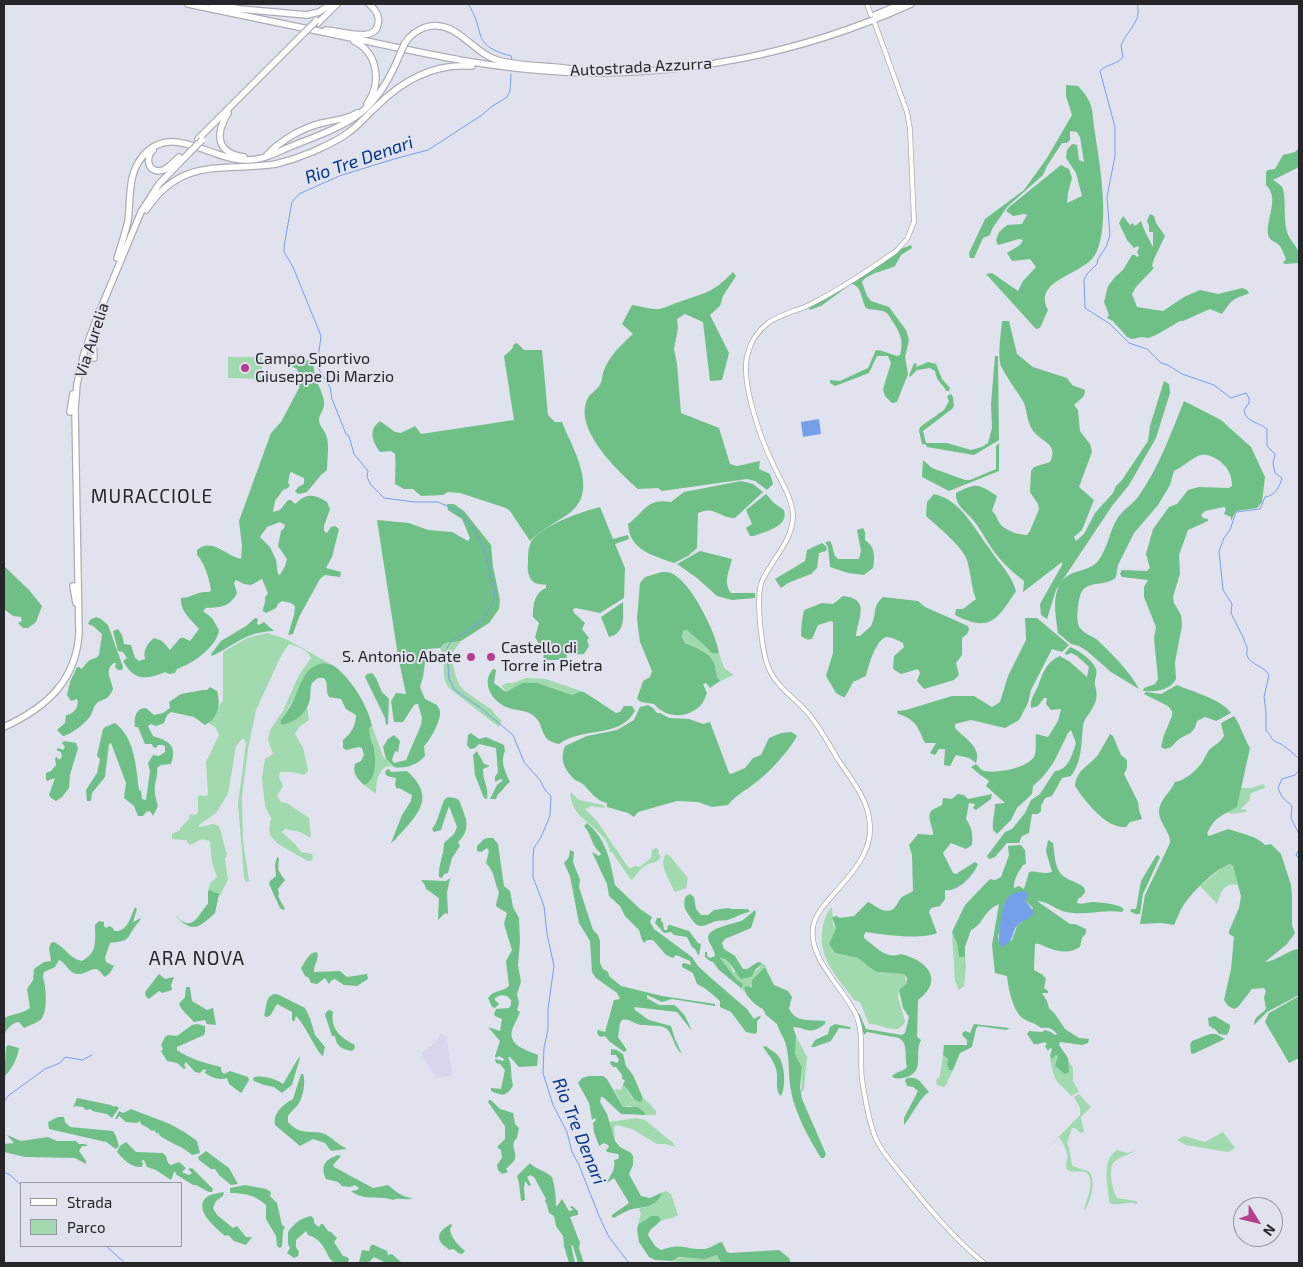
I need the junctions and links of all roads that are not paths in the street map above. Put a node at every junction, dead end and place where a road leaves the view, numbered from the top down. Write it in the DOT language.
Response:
graph roads {
  1 [pos="188,4"];
  2 [pos="204,4"];
  3 [pos="212,4"];
  4 [pos="336,4"];
  5 [pos="369,4"];
  6 [pos="867,4"];
  7 [pos="901,4"];
  8 [pos="911,4"];
  9 [pos="871,15"];
  10 [pos="874,22"];
  11 [pos="323,31"];
  12 [pos="305,34"];
  13 [pos="570,69"];
  14 [pos="564,72"];
  15 [pos="228,114"];
  16 [pos="200,139"];
  17 [pos="187,152"];
  18 [pos="266,157"];
  19 [pos="274,164"];
  20 [pos="118,258"];
  21 [pos="118,268"];
  22 [pos="96,320"];
  23 [pos="94,358"];
  24 [pos="74,392"];
  25 [pos="70,412"];
  26 [pos="78,420"];
  27 [pos="75,453"];
  28 [pos="78,559"];
  29 [pos="72,586"];
  30 [pos="76,603"];
  31 [pos="80,647"];
  32 [pos="4,726"];
  33 [pos="984,1263"];
  1 -- 11 [label="highway, Autostrada Azzurra"];
  2 -- 11 [label="highway, Autostrada Azzurra"];
  3 -- 4 [label="highway"];
  4 -- 12 [label="highway, Via Aurelia, bridge"];
  5 -- 11 [label="highway"];
  6 -- 9 [label="main road"];
  7 -- 13 [label="highway, Autostrada Azzurra"];
  8 -- 14 [label="highway, Autostrada Azzurra"];
  10 -- 33 [label="main road"];
  11 -- 13 [label="highway, Autostrada Azzurra"];
  11 -- 14 [label="highway, Autostrada Azzurra"];
  11 -- 18 [label="highway"];
  12 -- 15 [label="highway, Via Aurelia"];
  12 -- 16 [label="highway, Via Aurelia"];
  13 -- 18 [label="highway, bridge"];
  14 -- 19 [label="highway"];
  15 -- 16 [label="highway, Via Aurelia"];
  15 -- 18 [label="highway"];
  16 -- 17 [label="highway, Via Aurelia, bridge"];
  17 -- 19 [label="highway"];
  17 -- 20 [label="highway, Via Aurelia"];
  17 -- 21 [label="highway, Via Aurelia"];
  18 -- 20 [label="highway"];
  19 -- 21 [label="highway"];
  20 -- 24 [label="highway, Via Aurelia"];
  21 -- 22 [label="highway, Via Aurelia"];
  22 -- 23 [label="highway"];
  22 -- 27 [label="highway, Via Aurelia"];
  24 -- 25 [label="highway"];
  24 -- 30 [label="highway, Via Aurelia"];
  26 -- 27 [label="highway"];
  27 -- 28 [label="highway, Via Aurelia"];
  28 -- 31 [label="highway"];
  28 -- 32 [label="highway, Via Aurelia"];
  29 -- 30 [label="highway"];
  30 -- 32 [label="highway, Via Aurelia"];
}
